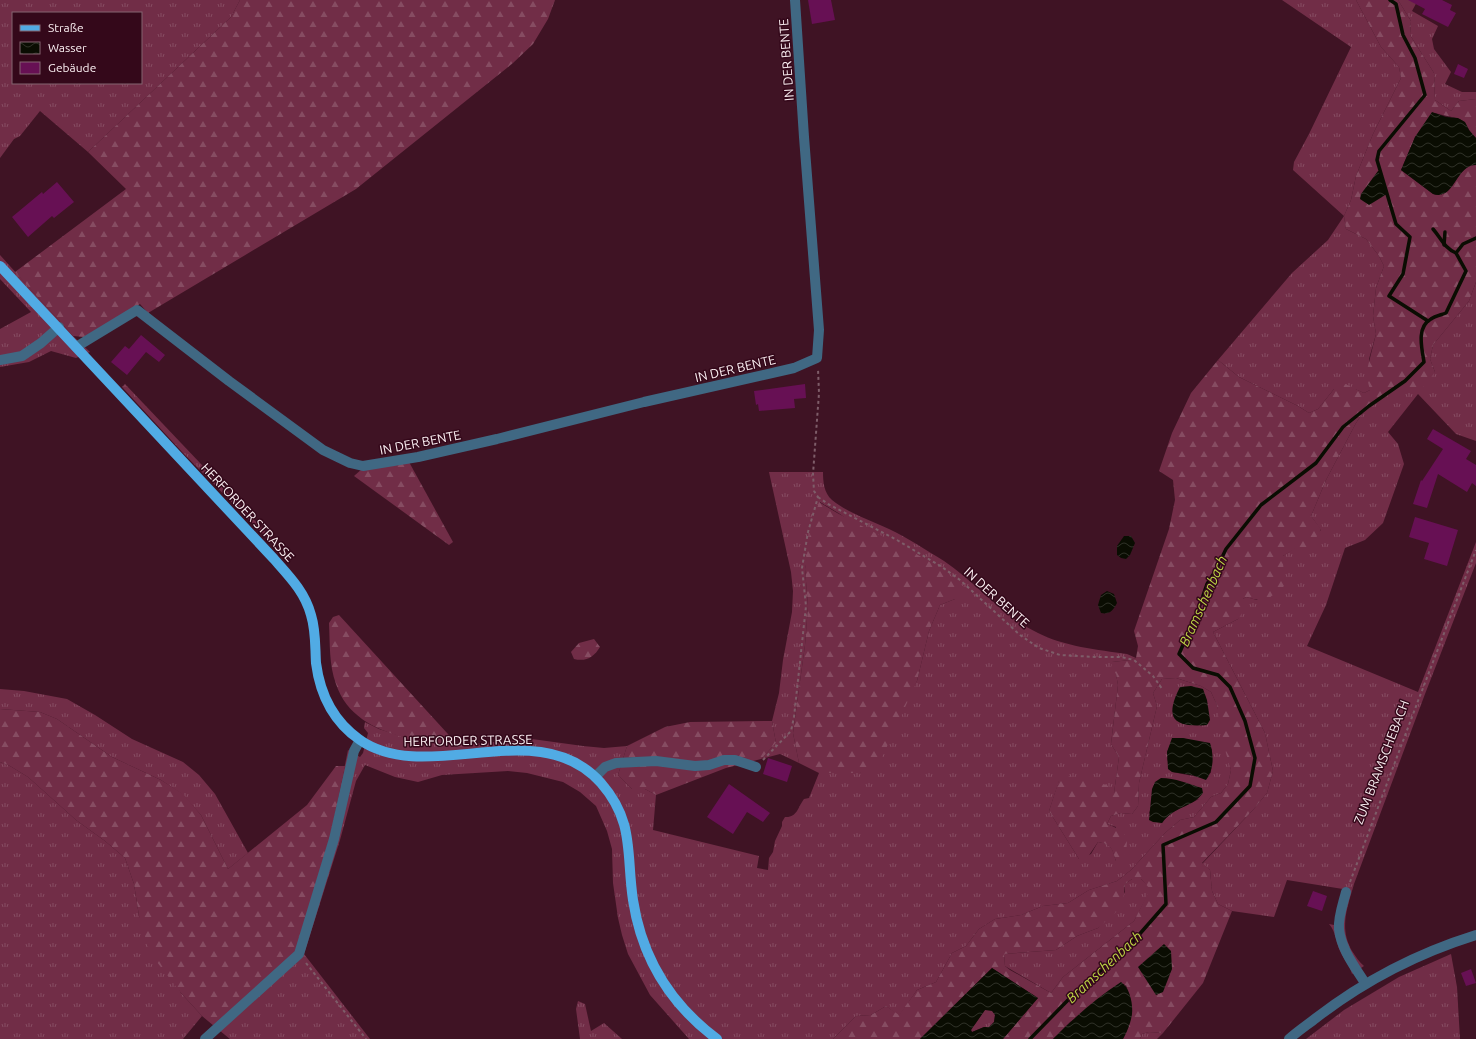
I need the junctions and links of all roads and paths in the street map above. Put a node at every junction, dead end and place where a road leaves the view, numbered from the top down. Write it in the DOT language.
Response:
graph roads {
  1 [pos="795,0"];
  2 [pos="0,266"];
  3 [pos="59,328"];
  4 [pos="76,347"];
  5 [pos="817,358"];
  6 [pos="0,360"];
  7 [pos="818,497"];
  8 [pos="1476,550"];
  9 [pos="1163,690"];
  10 [pos="360,740"];
  11 [pos="756,767"];
  12 [pos="594,776"];
  13 [pos="1346,892"];
  14 [pos="1476,935"];
  15 [pos="299,954"];
  16 [pos="1365,983"];
  17 [pos="205,1039"];
  18 [pos="366,1039"];
  19 [pos="717,1039"];
  20 [pos="1289,1039"];
  1 -- 5 [label="street, IN DER BENTE"];
  2 -- 3 [label="main road, HERFORDER STRASSE"];
  3 -- 4 [label="main road, HERFORDER STRASSE"];
  3 -- 6 [label="street"];
  4 -- 5 [label="street, IN DER BENTE"];
  4 -- 10 [label="main road, HERFORDER STRASSE"];
  5 -- 7 [label="path"];
  7 -- 9 [label="path, IN DER BENTE"];
  7 -- 11 [label="path"];
  8 -- 13 [label="path, ZUM BRAMSCHEBACH"];
  10 -- 12 [label="main road, HERFORDER STRASSE"];
  10 -- 15 [label="street"];
  11 -- 12 [label="street"];
  12 -- 19 [label="main road, HERFORDER STRASSE"];
  13 -- 16 [label="street"];
  14 -- 16 [label="street"];
  15 -- 17 [label="street"];
  15 -- 18 [label="path"];
  16 -- 20 [label="street"];
}
